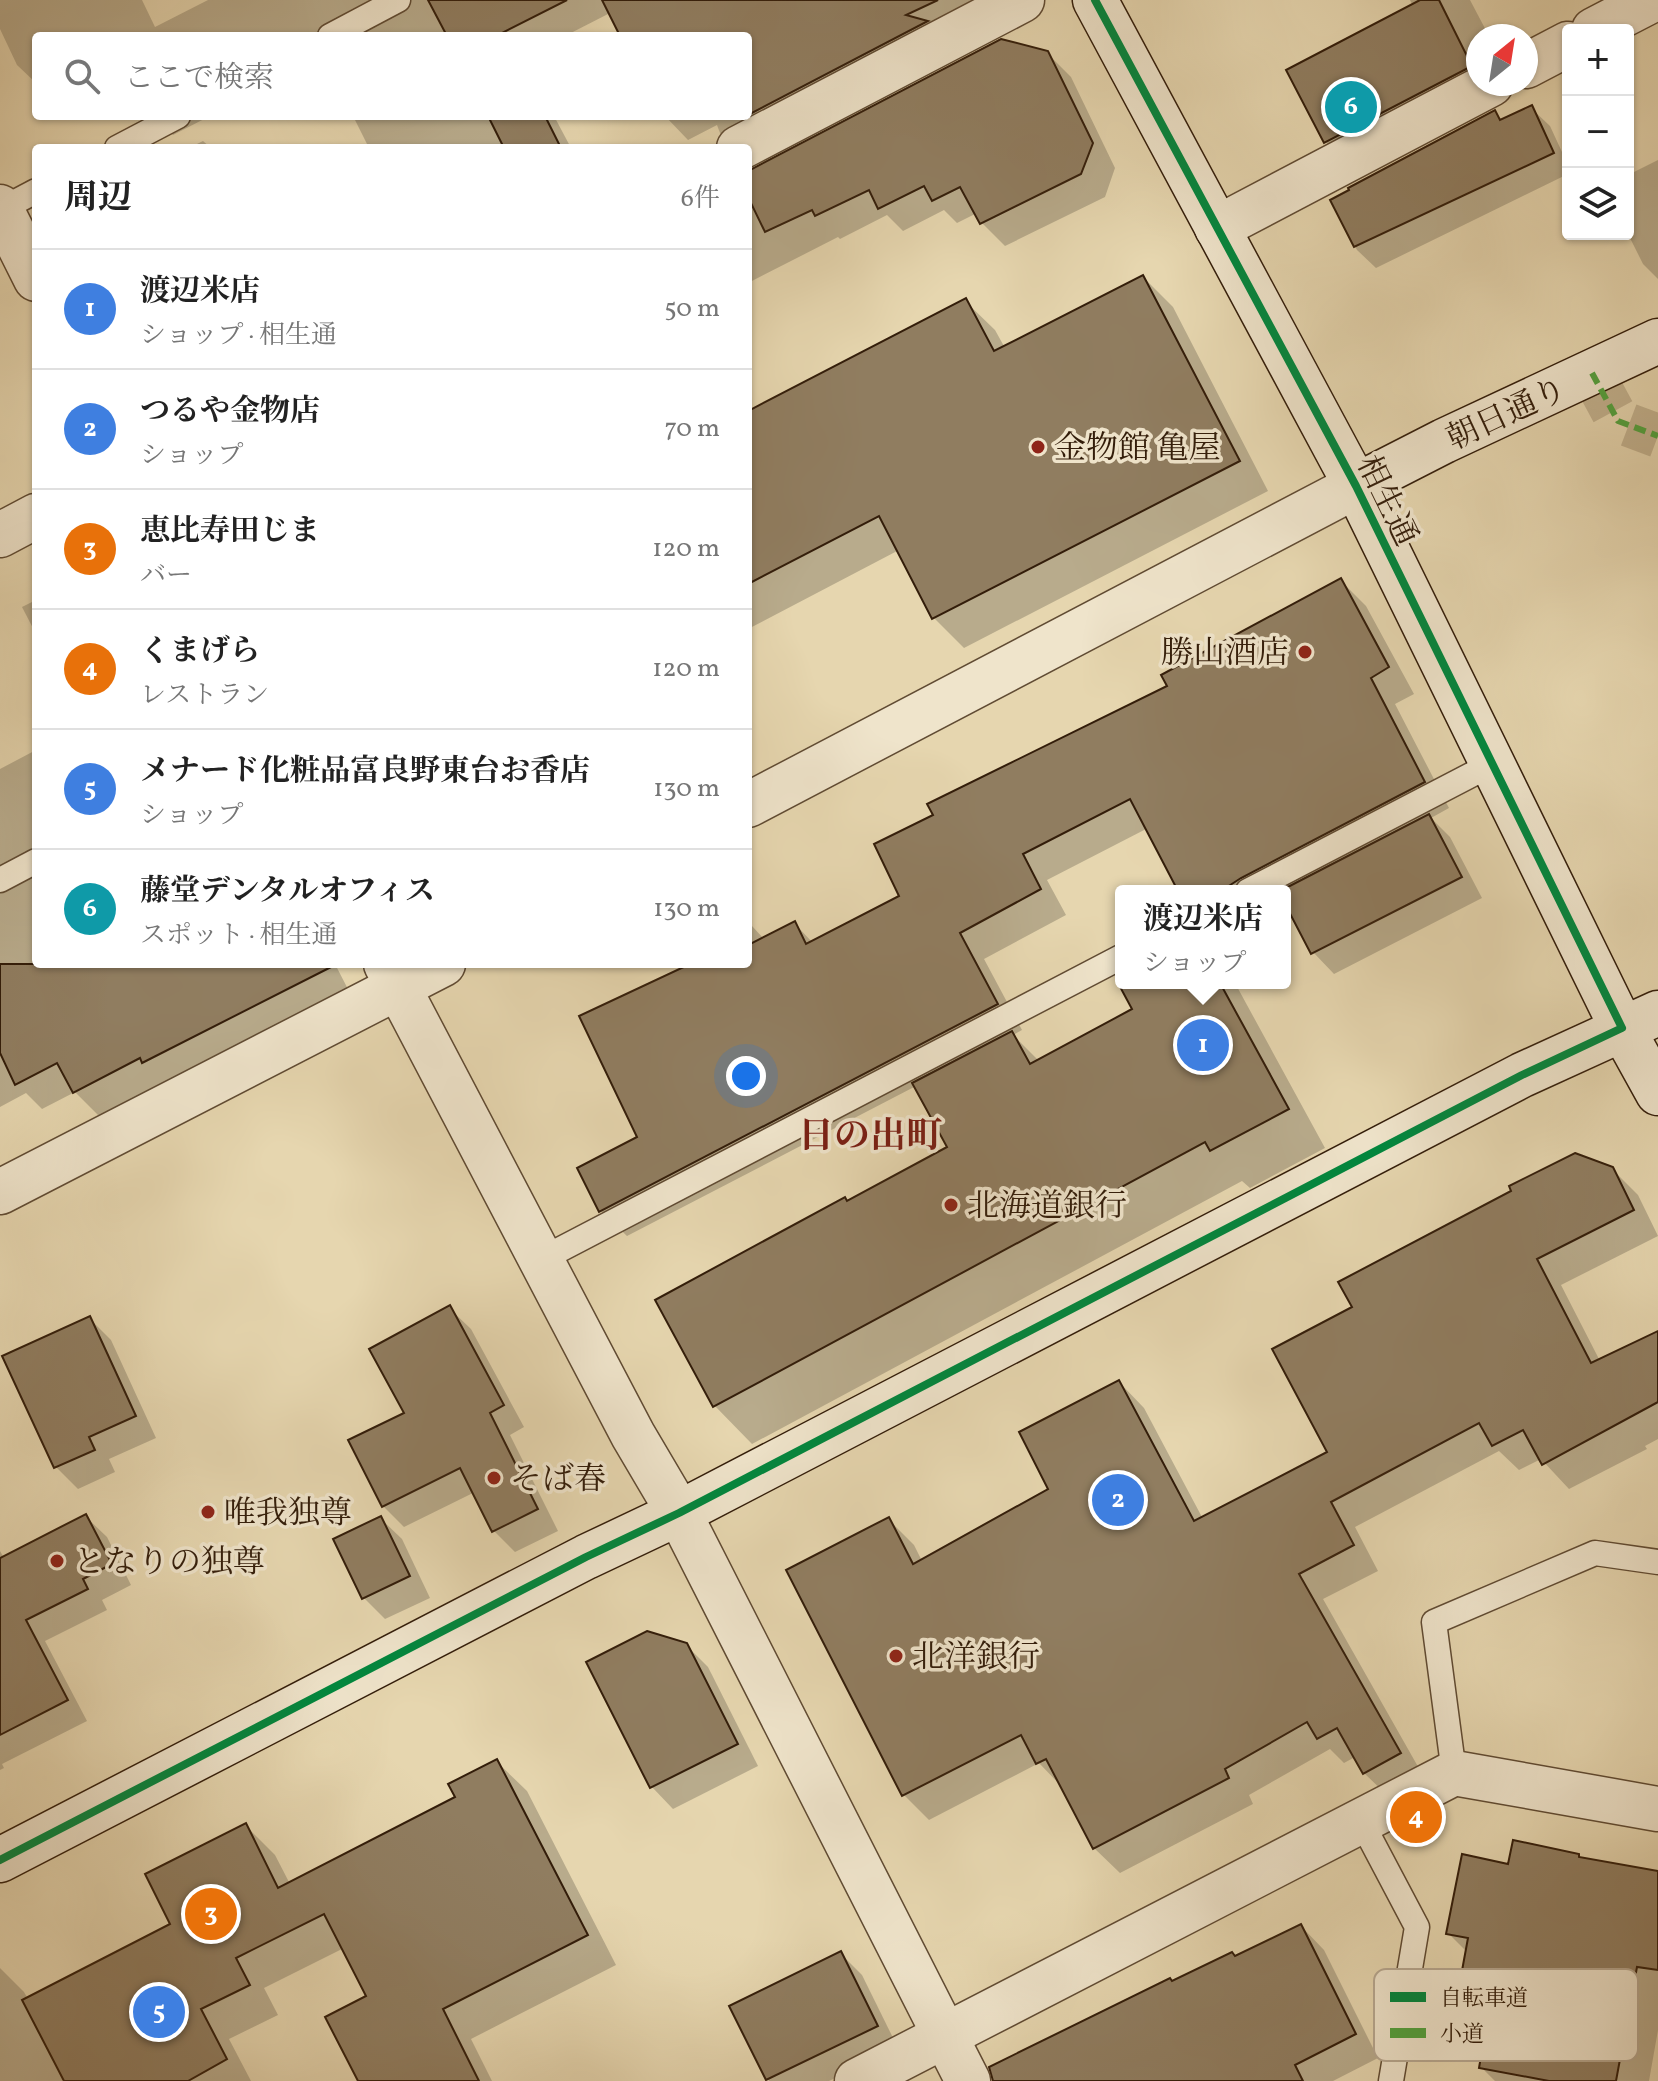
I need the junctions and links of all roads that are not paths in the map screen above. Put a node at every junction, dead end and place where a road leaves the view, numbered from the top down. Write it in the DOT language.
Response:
graph roads {
  1 [pos="398,0"];
  2 [pos="1022,0"];
  3 [pos="1095,0"];
  4 [pos="1652,0"];
  5 [pos="1606,24"];
  6 [pos="338,32"];
  7 [pos="1562,47"];
  8 [pos="1538,60"];
  9 [pos="1468,96"];
  10 [pos="170,120"];
  11 [pos="125,144"];
  12 [pos="747,144"];
  13 [pos="32,193"];
  14 [pos="0,209"];
  15 [pos="1217,228"];
  16 [pos="32,271"];
  17 [pos="1656,344"];
  18 [pos="1356,486"];
  19 [pos="32,518"];
  20 [pos="0,535"];
  21 [pos="1492,764"];
  22 [pos="752,803"];
  23 [pos="32,863"];
  24 [pos="0,880"];
  25 [pos="1260,885"];
  26 [pos="1115,960"];
  27 [pos="426,968"];
  28 [pos="392,976"];
  29 [pos="1640,1021"];
  30 [pos="1658,1093"];
  31 [pos="0,1192"];
  32 [pos="540,1260"];
  33 [pos="679,1513"];
  34 [pos="1658,1562"];
  35 [pos="1454,1773"];
  36 [pos="1658,1809"];
  37 [pos="1361,1821"];
  38 [pos="0,1860"];
  39 [pos="1410,1969"];
  40 [pos="945,2035"];
  41 [pos="1394,2061"];
  42 [pos="857,2081"];
  43 [pos="968,2081"];
  44 [pos="1391,2081"];
  1 -- 6 [label="lane"];
  2 -- 12 [label="street"];
  3 -- 15 [label="street, 相生通"];
  4 -- 5 [label="street"];
  7 -- 8 [label="street"];
  9 -- 15 [label="street"];
  10 -- 11 [label="lane"];
  13 -- 14 [label="lane"];
  14 -- 16 [label="street"];
  15 -- 18 [label="street, 相生通"];
  17 -- 18 [label="street, 朝日通り"];
  18 -- 21 [label="street, 相生通"];
  18 -- 22 [label="street, 朝日通り"];
  19 -- 20 [label="street"];
  21 -- 25 [label="lane"];
  21 -- 29 [label="street, 相生通"];
  23 -- 24 [label="lane"];
  26 -- 32 [label="lane"];
  27 -- 28 [label="street"];
  28 -- 31 [label="street"];
  28 -- 32 [label="street"];
  29 -- 30 [label="street, 相生通"];
  29 -- 33 [label="street"];
  32 -- 33 [label="street"];
  33 -- 38 [label="street"];
  33 -- 40 [label="street"];
  34 -- 35 [label="lane"];
  35 -- 36 [label="street"];
  35 -- 37 [label="street"];
  37 -- 39 [label="lane"];
  37 -- 40 [label="street"];
  40 -- 42 [label="street"];
  40 -- 43 [label="street"];
  41 -- 44 [label="lane"];
}
